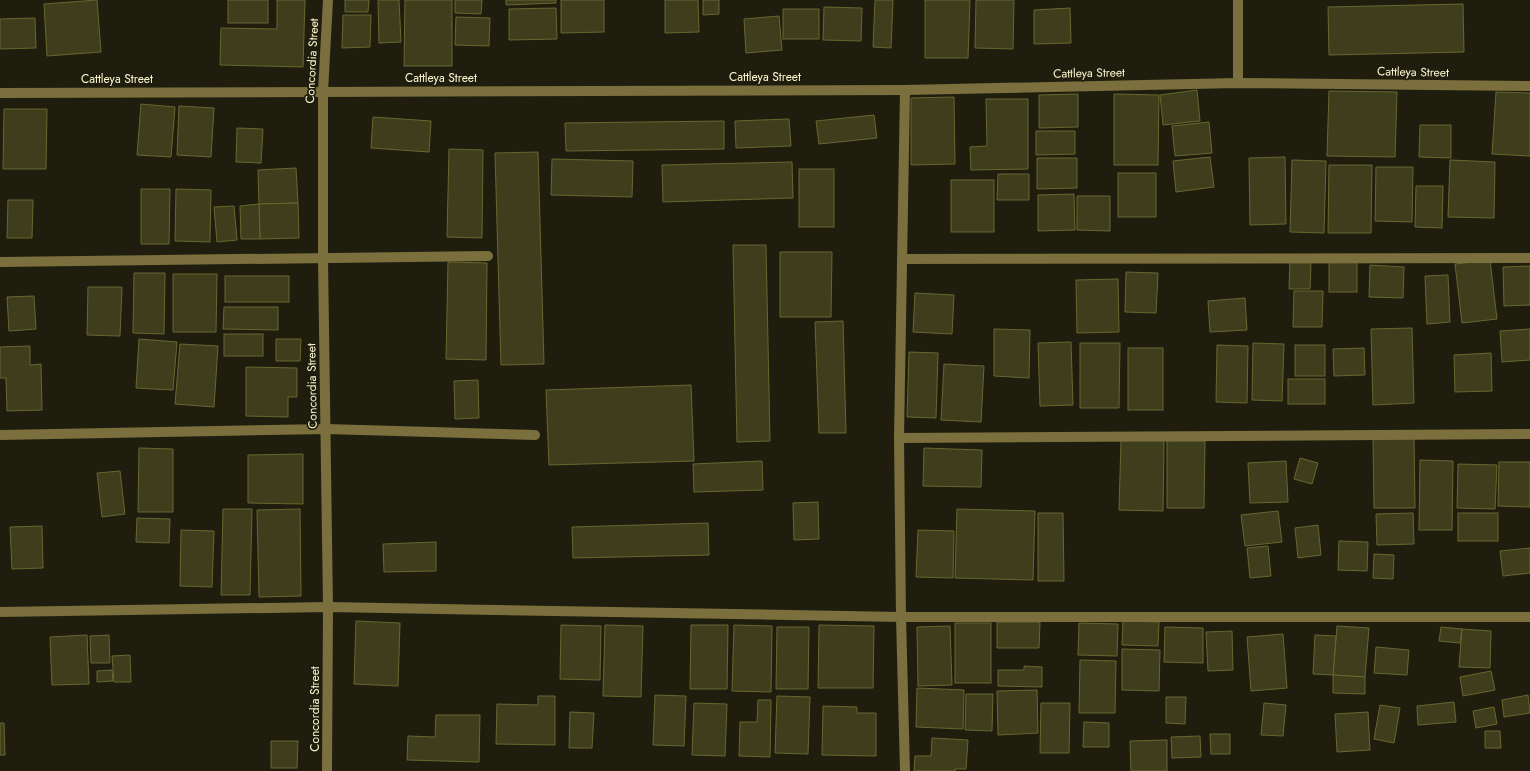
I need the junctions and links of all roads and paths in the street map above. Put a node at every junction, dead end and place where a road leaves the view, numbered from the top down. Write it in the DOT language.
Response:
graph roads {
  1 [pos="328,0"];
  2 [pos="1238,0"];
  3 [pos="1238,83"];
  4 [pos="1530,86"];
  5 [pos="905,90"];
  6 [pos="323,92"];
  7 [pos="0,93"];
  8 [pos="488,256"];
  9 [pos="1530,258"];
  10 [pos="323,259"];
  11 [pos="902,259"];
  12 [pos="0,262"];
  13 [pos="326,430"];
  14 [pos="1530,434"];
  15 [pos="0,435"];
  16 [pos="535,435"];
  17 [pos="899,438"];
  18 [pos="328,607"];
  19 [pos="0,612"];
  20 [pos="901,617"];
  21 [pos="1530,617"];
  22 [pos="327,771"];
  23 [pos="905,771"];
  1 -- 6 [label="street, Concordia Street"];
  2 -- 3 [label="street"];
  3 -- 4 [label="street, Cattleya Street"];
  3 -- 5 [label="street, Cattleya Street"];
  5 -- 6 [label="street, Cattleya Street"];
  5 -- 11 [label="street"];
  6 -- 7 [label="street, Cattleya Street"];
  6 -- 10 [label="street, Concordia Street"];
  8 -- 10 [label="street"];
  9 -- 11 [label="street"];
  10 -- 12 [label="street"];
  10 -- 13 [label="street, Concordia Street"];
  11 -- 17 [label="street"];
  13 -- 15 [label="street"];
  13 -- 16 [label="street"];
  13 -- 18 [label="street, Concordia Street"];
  14 -- 17 [label="street"];
  17 -- 20 [label="street"];
  18 -- 19 [label="street"];
  18 -- 20 [label="street"];
  18 -- 22 [label="street, Concordia Street"];
  20 -- 21 [label="street"];
  20 -- 23 [label="street"];
}
